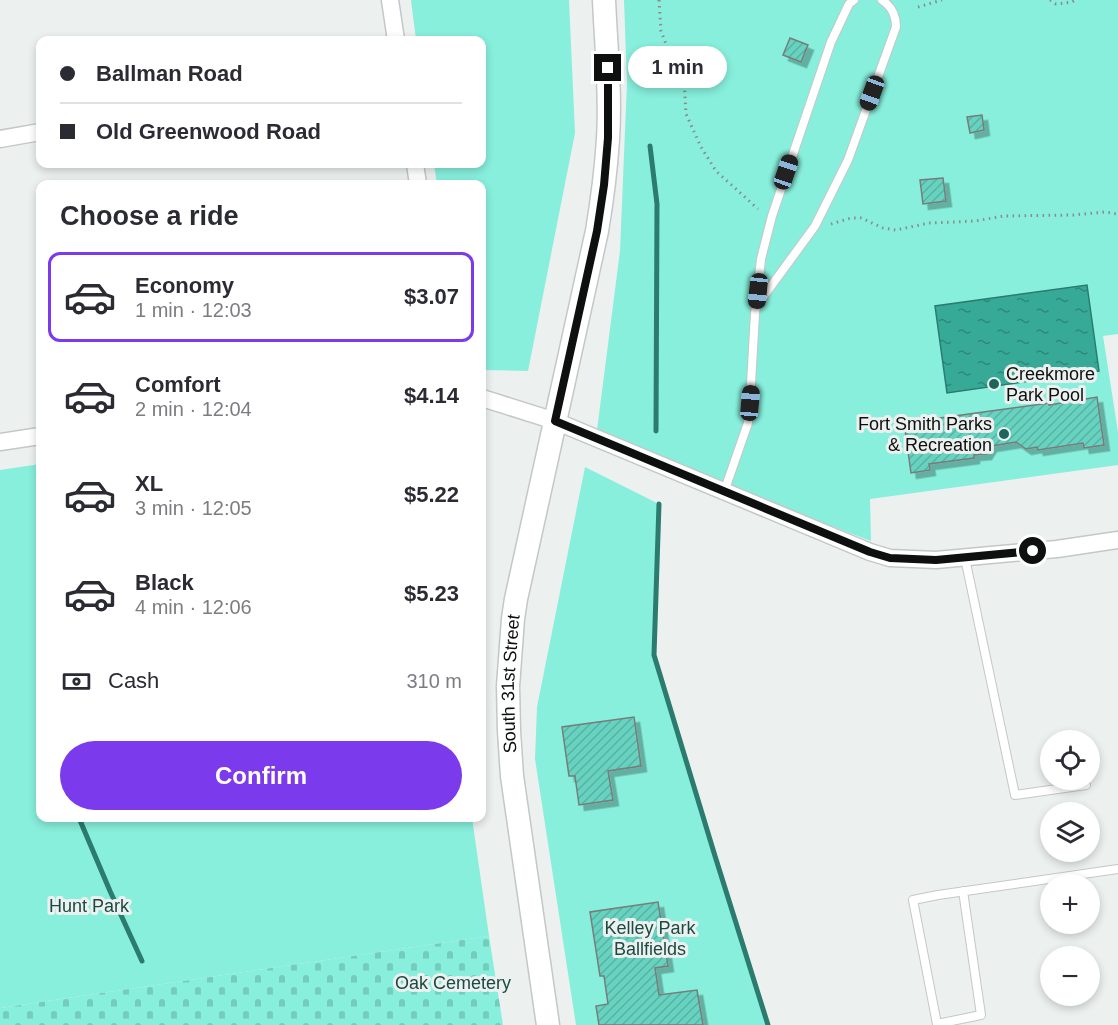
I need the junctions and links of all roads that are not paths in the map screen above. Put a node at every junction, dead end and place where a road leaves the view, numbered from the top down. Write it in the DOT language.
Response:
graph roads {
  1 [pos="390,0"];
  2 [pos="604,0"];
  3 [pos="854,0"];
  4 [pos="882,0"];
  5 [pos="395,36"];
  6 [pos="36,133"];
  7 [pos="0,139"];
  8 [pos="756,307"];
  9 [pos="486,399"];
  10 [pos="555,421"];
  11 [pos="36,437"];
  12 [pos="0,442"];
  13 [pos="724,492"];
  14 [pos="1118,540"];
  15 [pos="964,558"];
  16 [pos="1047,790"];
  17 [pos="1118,869"];
  18 [pos="963,891"];
  19 [pos="548,1025"];
  1 -- 5 [label="street"];
  2 -- 10 [label="main road, South 31st Street"];
  3 -- 8 [label="lane"];
  4 -- 8 [label="lane"];
  6 -- 7 [label="street"];
  8 -- 13 [label="lane"];
  9 -- 10 [label="street"];
  10 -- 13 [label="street"];
  10 -- 19 [label="main road, South 31st Street"];
  11 -- 12 [label="street"];
  13 -- 15 [label="street"];
  14 -- 15 [label="street"];
  15 -- 16 [label="lane"];
  17 -- 18 [label="lane"];
  18 -- 18 [label="lane"];
}
